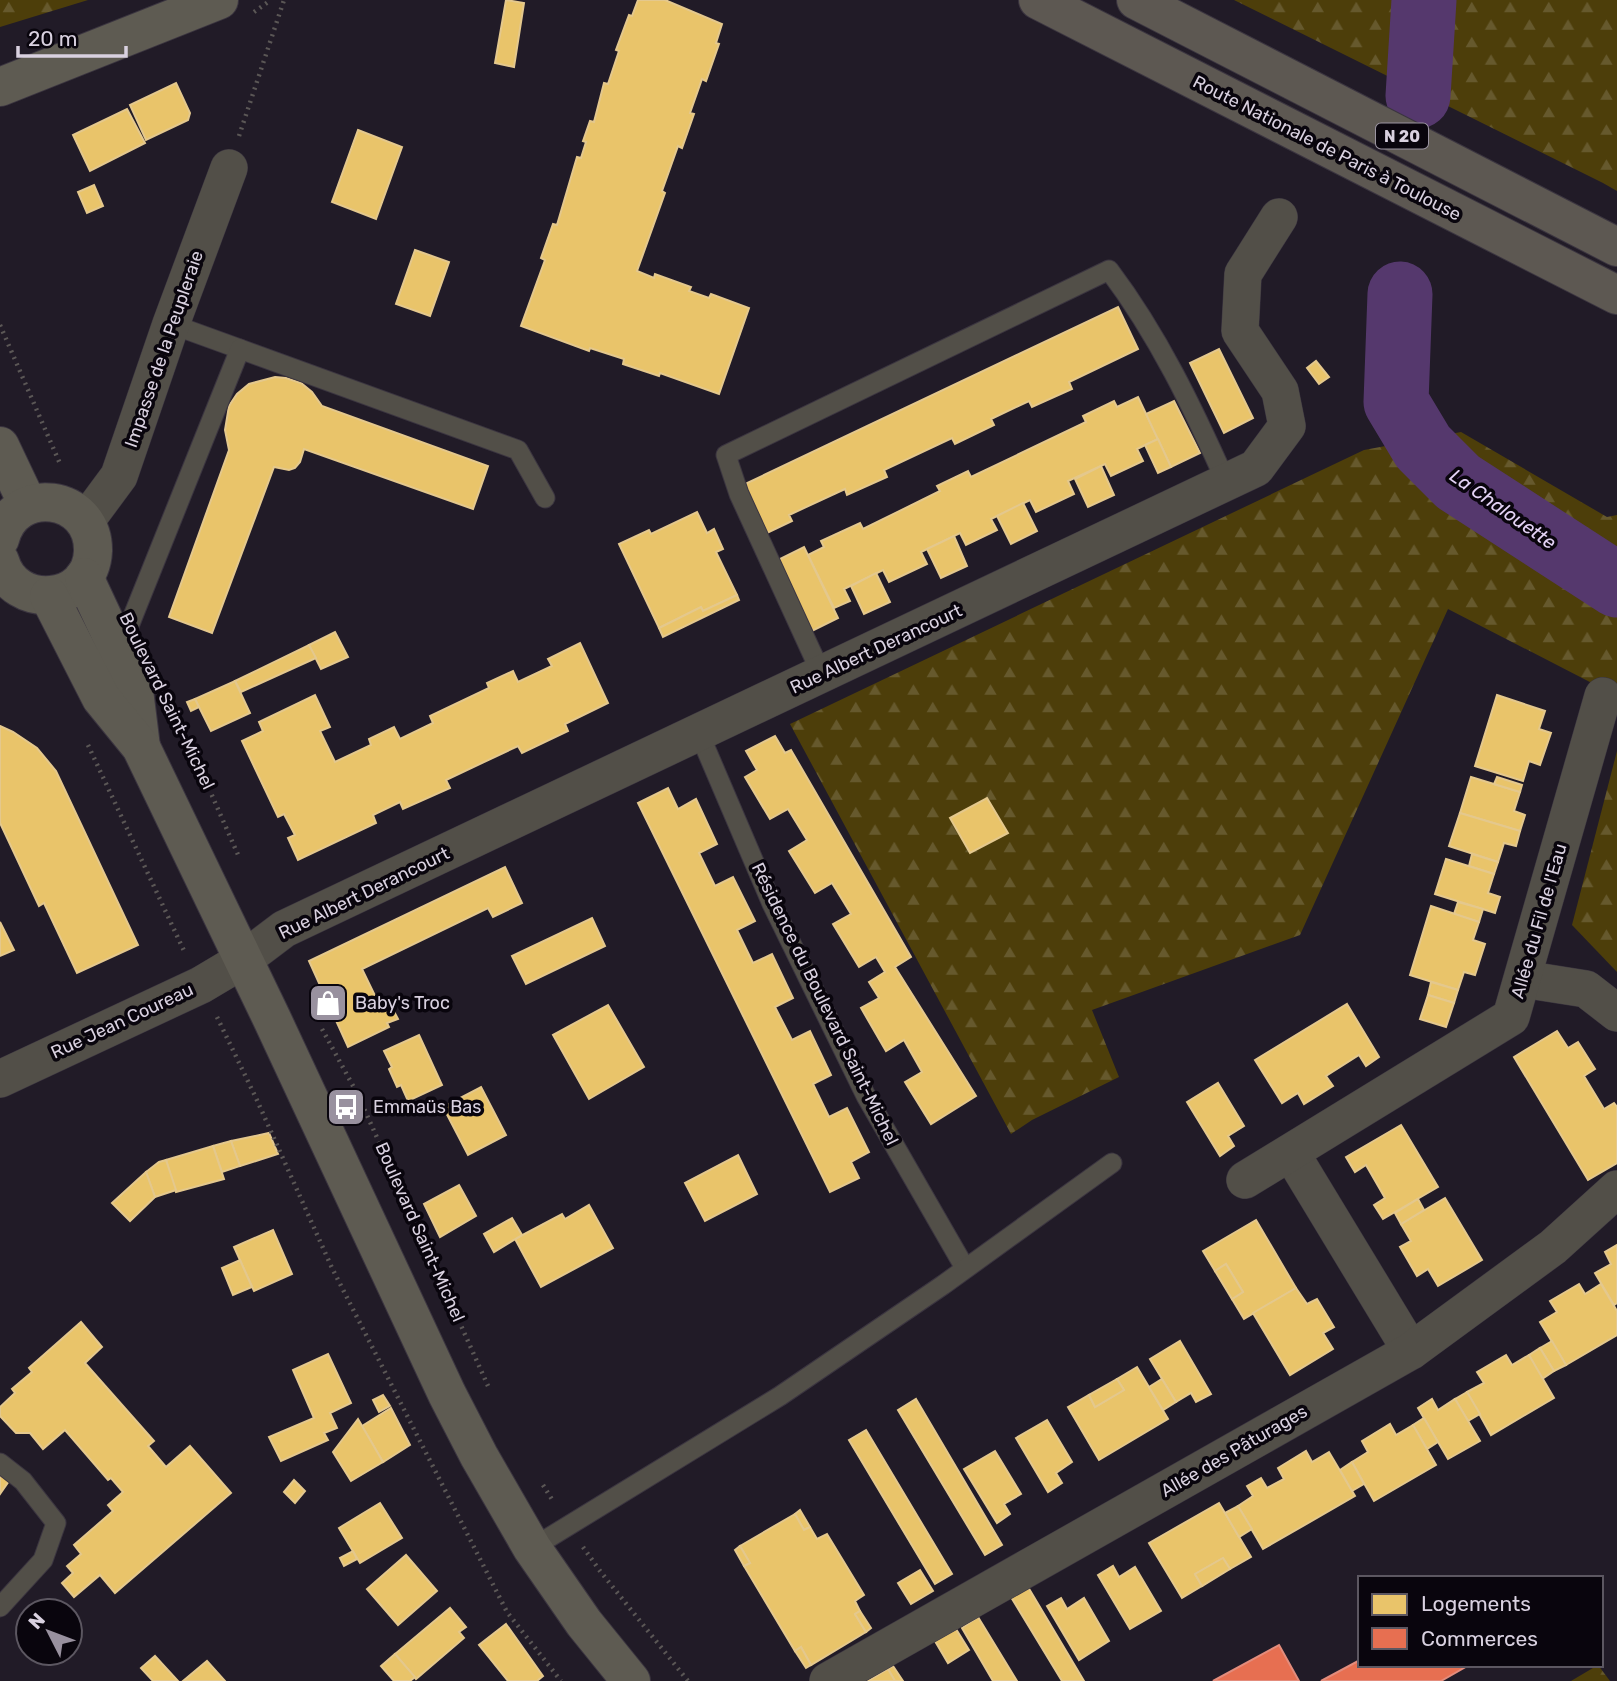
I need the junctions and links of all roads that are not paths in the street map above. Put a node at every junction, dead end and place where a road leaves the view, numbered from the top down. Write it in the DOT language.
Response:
graph roads {
  1 [pos="219,0"];
  2 [pos="1038,0"];
  3 [pos="1136,0"];
  4 [pos="0,87"];
  5 [pos="229,168"];
  6 [pos="1279,217"];
  7 [pos="1617,247"];
  8 [pos="1617,295"];
  9 [pos="171,324"];
  10 [pos="240,349"];
  11 [pos="0,446"];
  12 [pos="1226,482"];
  13 [pos="545,498"];
  14 [pos="28,505"];
  15 [pos="76,515"];
  16 [pos="0,558"];
  17 [pos="84,577"];
  18 [pos="49,596"];
  19 [pos="118,652"];
  20 [pos="821,675"];
  21 [pos="1603,696"];
  22 [pos="699,733"];
  23 [pos="141,747"];
  24 [pos="243,960"];
  25 [pos="1523,979"];
  26 [pos="1617,1013"];
  27 [pos="0,1079"];
  28 [pos="1291,1153"];
  29 [pos="1112,1163"];
  30 [pos="1245,1180"];
  31 [pos="1617,1189"];
  32 [pos="965,1268"];
  33 [pos="1410,1351"];
  34 [pos="0,1463"];
  35 [pos="532,1548"];
  36 [pos="0,1607"];
  37 [pos="631,1681"];
  38 [pos="828,1681"];
  1 -- 4 [label="main road"];
  2 -- 8 [label="main road, Route Nationale de Paris à Toulouse / N 20"];
  3 -- 7 [label="main road, N 20"];
  5 -- 9 [label="street, Impasse de la Peupleraie"];
  6 -- 12 [label="street, Rue Albert Derancourt"];
  9 -- 10 [label="lane"];
  9 -- 15 [label="street, Impasse de la Peupleraie"];
  10 -- 13 [label="lane"];
  10 -- 19 [label="lane"];
  11 -- 14 [label="main road"];
  12 -- 20 [label="street, Rue Albert Derancourt"];
  12 -- 20 [label="lane"];
  14 -- 15 [label="main road"];
  14 -- 16 [label="main road"];
  15 -- 17 [label="main road"];
  16 -- 18 [label="main road"];
  17 -- 18 [label="main road"];
  17 -- 19 [label="main road, Boulevard Saint-Michel"];
  18 -- 23 [label="main road, Boulevard Saint-Michel"];
  19 -- 23 [label="main road, Boulevard Saint-Michel"];
  20 -- 22 [label="street, Rue Albert Derancourt"];
  21 -- 25 [label="street, Allée du Fil de l'Eau"];
  22 -- 24 [label="street, Rue Albert Derancourt"];
  22 -- 32 [label="lane, Résidence du Boulevard Saint-Michel"];
  23 -- 24 [label="main road, Boulevard Saint-Michel"];
  24 -- 27 [label="street, Rue Jean Coureau"];
  24 -- 35 [label="main road, Boulevard Saint-Michel"];
  25 -- 26 [label="street"];
  25 -- 28 [label="street, Allée du Fil de l'Eau"];
  28 -- 30 [label="street, Allée du Fil de l'Eau"];
  28 -- 33 [label="street"];
  29 -- 32 [label="lane"];
  31 -- 33 [label="street, Allée des Pâturages"];
  32 -- 35 [label="lane"];
  33 -- 38 [label="street, Allée des Pâturages"];
  34 -- 36 [label="lane"];
  35 -- 37 [label="main road, Boulevard Saint-Michel"];
}
